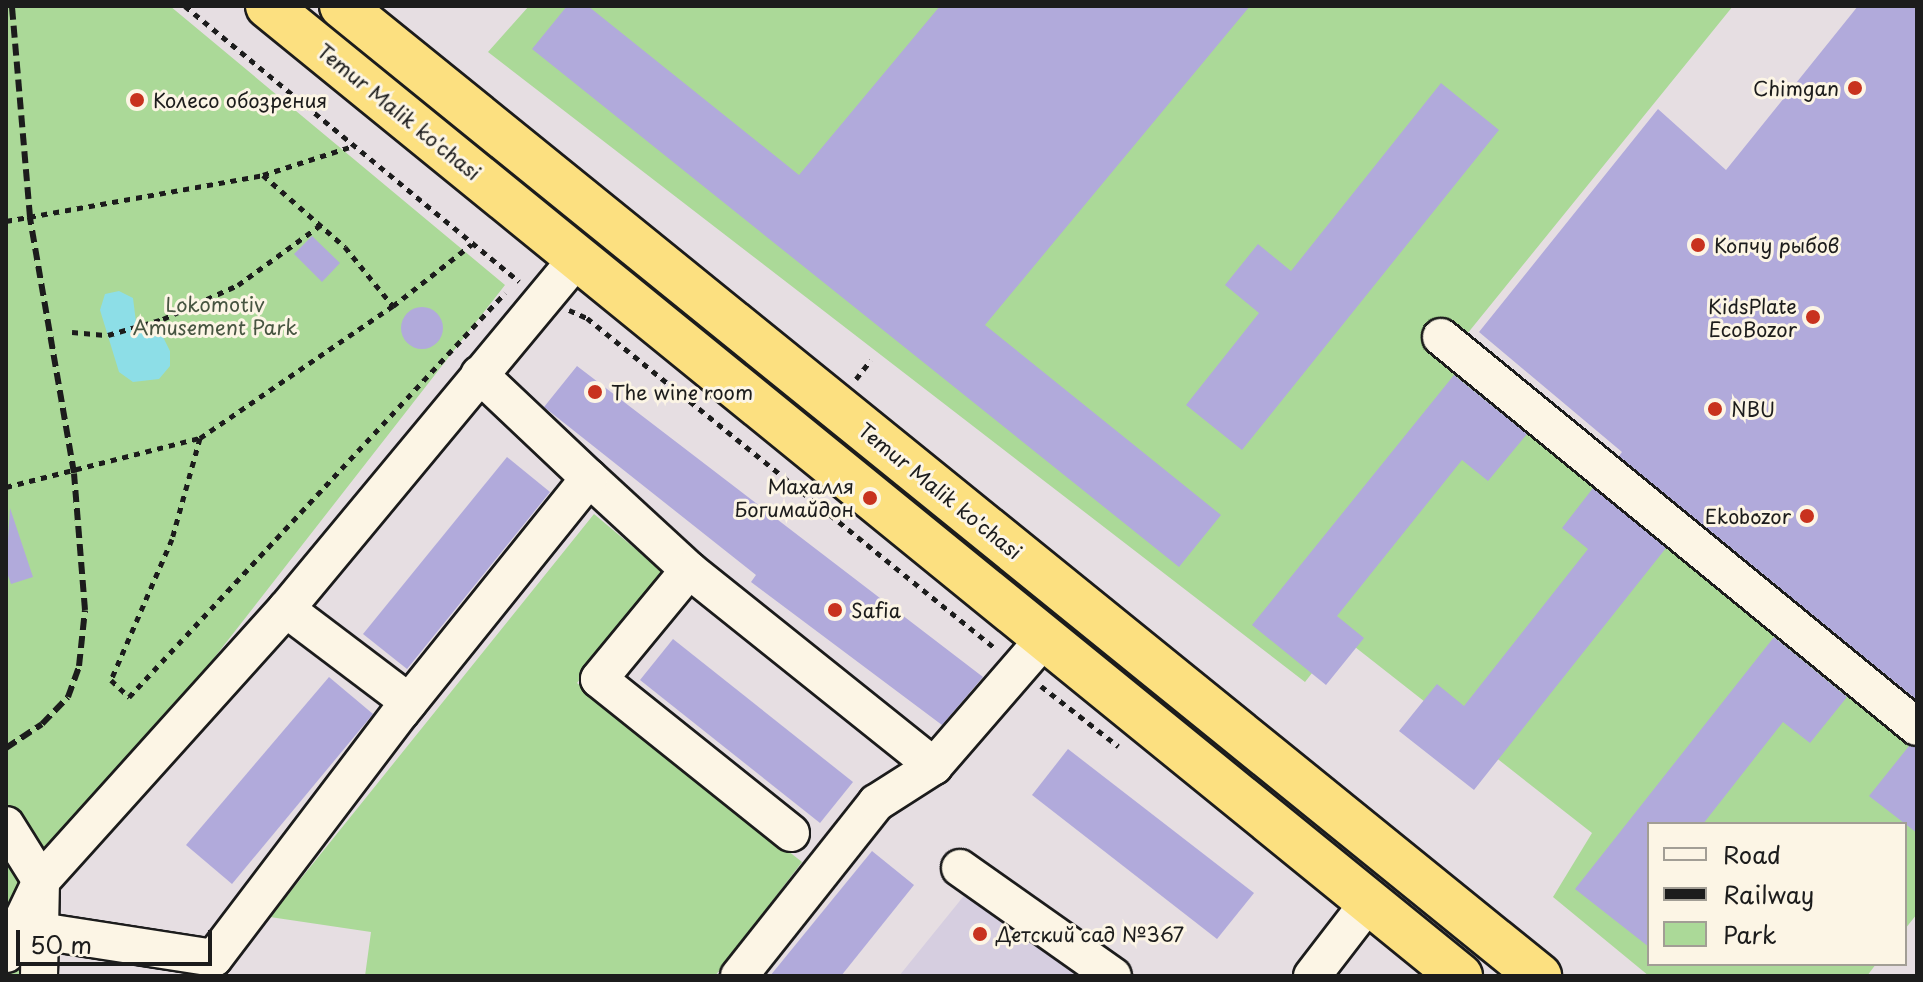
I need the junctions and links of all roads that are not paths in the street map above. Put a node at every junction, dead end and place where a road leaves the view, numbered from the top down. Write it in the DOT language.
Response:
graph roads {
  1 [pos="268,6"];
  2 [pos="342,6"];
  3 [pos="577,258"];
  4 [pos="742,330"];
  5 [pos="1441,337"];
  6 [pos="710,368"];
  7 [pos="479,374"];
  8 [pos="589,478"];
  9 [pos="931,483"];
  10 [pos="897,520"];
  11 [pos="689,570"];
  12 [pos="286,609"];
  13 [pos="1032,653"];
  14 [pos="409,702"];
  15 [pos="1917,727"];
  16 [pos="934,766"];
  17 [pos="6,825"];
  18 [pos="791,833"];
  19 [pos="960,868"];
  20 [pos="41,881"];
  21 [pos="1369,902"];
  22 [pos="40,931"];
  23 [pos="6,954"];
  24 [pos="39,976"];
  25 [pos="739,976"];
  26 [pos="1113,976"];
  27 [pos="1312,976"];
  28 [pos="1460,976"];
  29 [pos="1539,976"];
  1 -- 3 [label="highway, Temur Malik ko'chasi"];
  2 -- 4 [label="highway, Temur Malik ko'chasi"];
  3 -- 6 [label="highway, Temur Malik ko'chasi"];
  3 -- 7 [label="street"];
  4 -- 6 [label="highway"];
  4 -- 9 [label="highway, Temur Malik ko'chasi"];
  5 -- 15 [label="street"];
  6 -- 10 [label="highway, Temur Malik ko'chasi"];
  7 -- 8 [label="street"];
  7 -- 12 [label="street"];
  8 -- 11 [label="street"];
  8 -- 14 [label="street"];
  9 -- 10 [label="highway"];
  9 -- 29 [label="highway, Temur Malik ko'chasi"];
  10 -- 13 [label="highway, Temur Malik ko'chasi"];
  11 -- 16 [label="street"];
  11 -- 18 [label="street"];
  12 -- 14 [label="street"];
  12 -- 20 [label="street"];
  13 -- 16 [label="street"];
  13 -- 21 [label="highway, Temur Malik ko'chasi"];
  14 -- 22 [label="street"];
  16 -- 25 [label="street"];
  17 -- 20 [label="street"];
  19 -- 26 [label="street"];
  20 -- 22 [label="street"];
  20 -- 23 [label="street"];
  21 -- 27 [label="street"];
  21 -- 28 [label="highway, Temur Malik ko'chasi"];
  22 -- 24 [label="street"];
}
